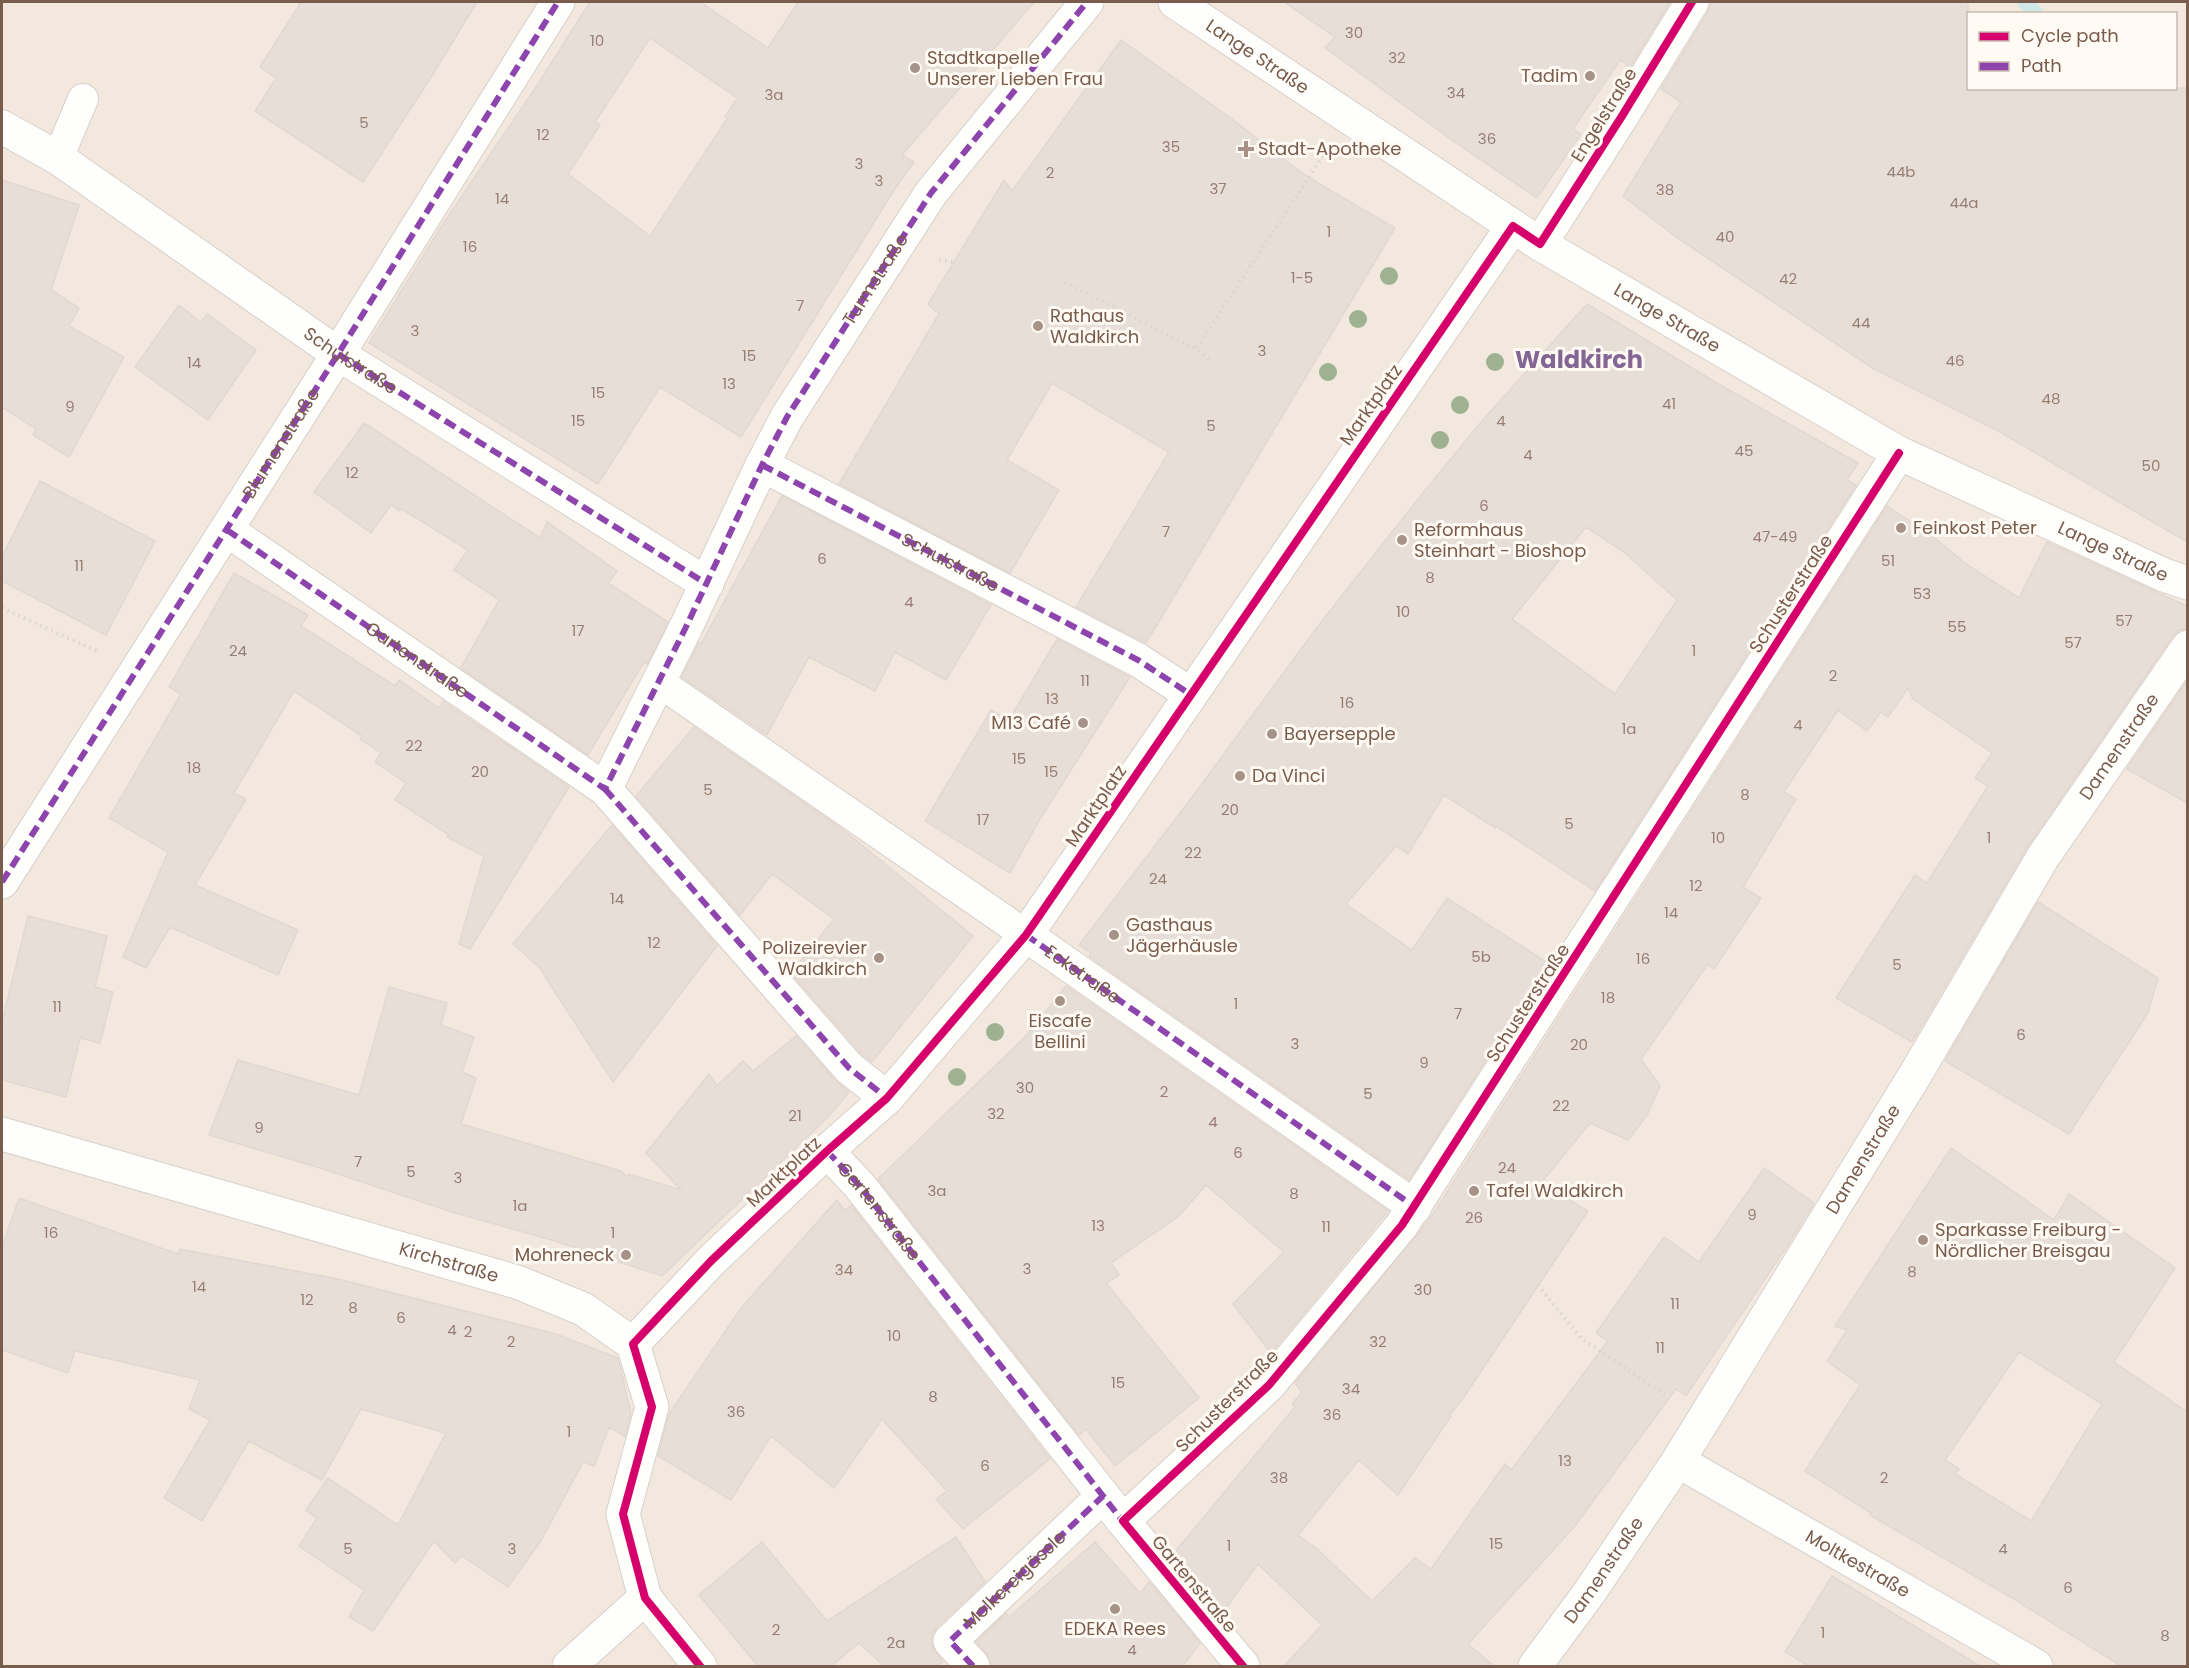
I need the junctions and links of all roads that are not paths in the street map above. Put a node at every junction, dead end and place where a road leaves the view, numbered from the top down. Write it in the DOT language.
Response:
graph roads {
  1 [pos="558,2"];
  2 [pos="1087,2"];
  3 [pos="1175,2"];
  4 [pos="1692,2"];
  5 [pos="82,99"];
  6 [pos="2,127"];
  7 [pos="58,158"];
  8 [pos="1513,226"];
  9 [pos="1540,244"];
  10 [pos="338,354"];
  11 [pos="1899,453"];
  12 [pos="762,465"];
  13 [pos="227,530"];
  14 [pos="2187,583"];
  15 [pos="708,584"];
  16 [pos="2187,647"];
  17 [pos="659,682"];
  18 [pos="1190,694"];
  19 [pos="605,789"];
  20 [pos="2,882"];
  21 [pos="1026,935"];
  22 [pos="887,1098"];
  23 [pos="2,1134"];
  24 [pos="827,1151"];
  25 [pos="1415,1207"];
  26 [pos="633,1344"];
  27 [pos="1678,1461"];
  28 [pos="1113,1509"];
  29 [pos="645,1598"];
  30 [pos="569,1666"];
  31 [pos="700,1666"];
  32 [pos="973,1666"];
  33 [pos="1243,1666"];
  34 [pos="1534,1666"];
  35 [pos="2036,1666"];
  1 -- 10 [label="street, Blumenstraße"];
  2 -- 12 [label="street, Turmstraße"];
  3 -- 8 [label="street, Lange Straße"];
  4 -- 9 [label="street, Engelstraße"];
  5 -- 7 [label="lane"];
  6 -- 7 [label="street, Schulstraße"];
  7 -- 10 [label="street, Schulstraße"];
  8 -- 9 [label="street, Lange Straße"];
  8 -- 18 [label="street, Marktplatz"];
  9 -- 11 [label="street, Lange Straße"];
  10 -- 13 [label="street, Blumenstraße"];
  10 -- 15 [label="street, Schulstraße"];
  11 -- 14 [label="street, Lange Straße"];
  11 -- 25 [label="street, Schusterstraße"];
  12 -- 15 [label="street, Turmstraße"];
  12 -- 18 [label="street, Schulstraße"];
  13 -- 19 [label="street, Gartenstraße"];
  13 -- 20 [label="street, Blumenstraße"];
  15 -- 17 [label="street"];
  16 -- 27 [label="street, Damenstraße"];
  17 -- 19 [label="street"];
  17 -- 21 [label="lane, Eckstraße"];
  18 -- 21 [label="street, Marktplatz"];
  19 -- 22 [label="street, Gartenstraße"];
  21 -- 22 [label="street, Marktplatz"];
  21 -- 25 [label="street, Eckstraße"];
  22 -- 24 [label="street, Marktplatz"];
  23 -- 26 [label="street, Kirchstraße"];
  24 -- 26 [label="street, Marktplatz"];
  24 -- 28 [label="street, Gartenstraße"];
  25 -- 28 [label="street, Schusterstraße"];
  26 -- 29 [label="street"];
  27 -- 34 [label="street, Damenstraße"];
  27 -- 35 [label="street, Moltkestraße"];
  28 -- 32 [label="street, Molkereigässle"];
  28 -- 33 [label="street, Gartenstraße"];
  29 -- 30 [label="street"];
  29 -- 31 [label="street"];
}
